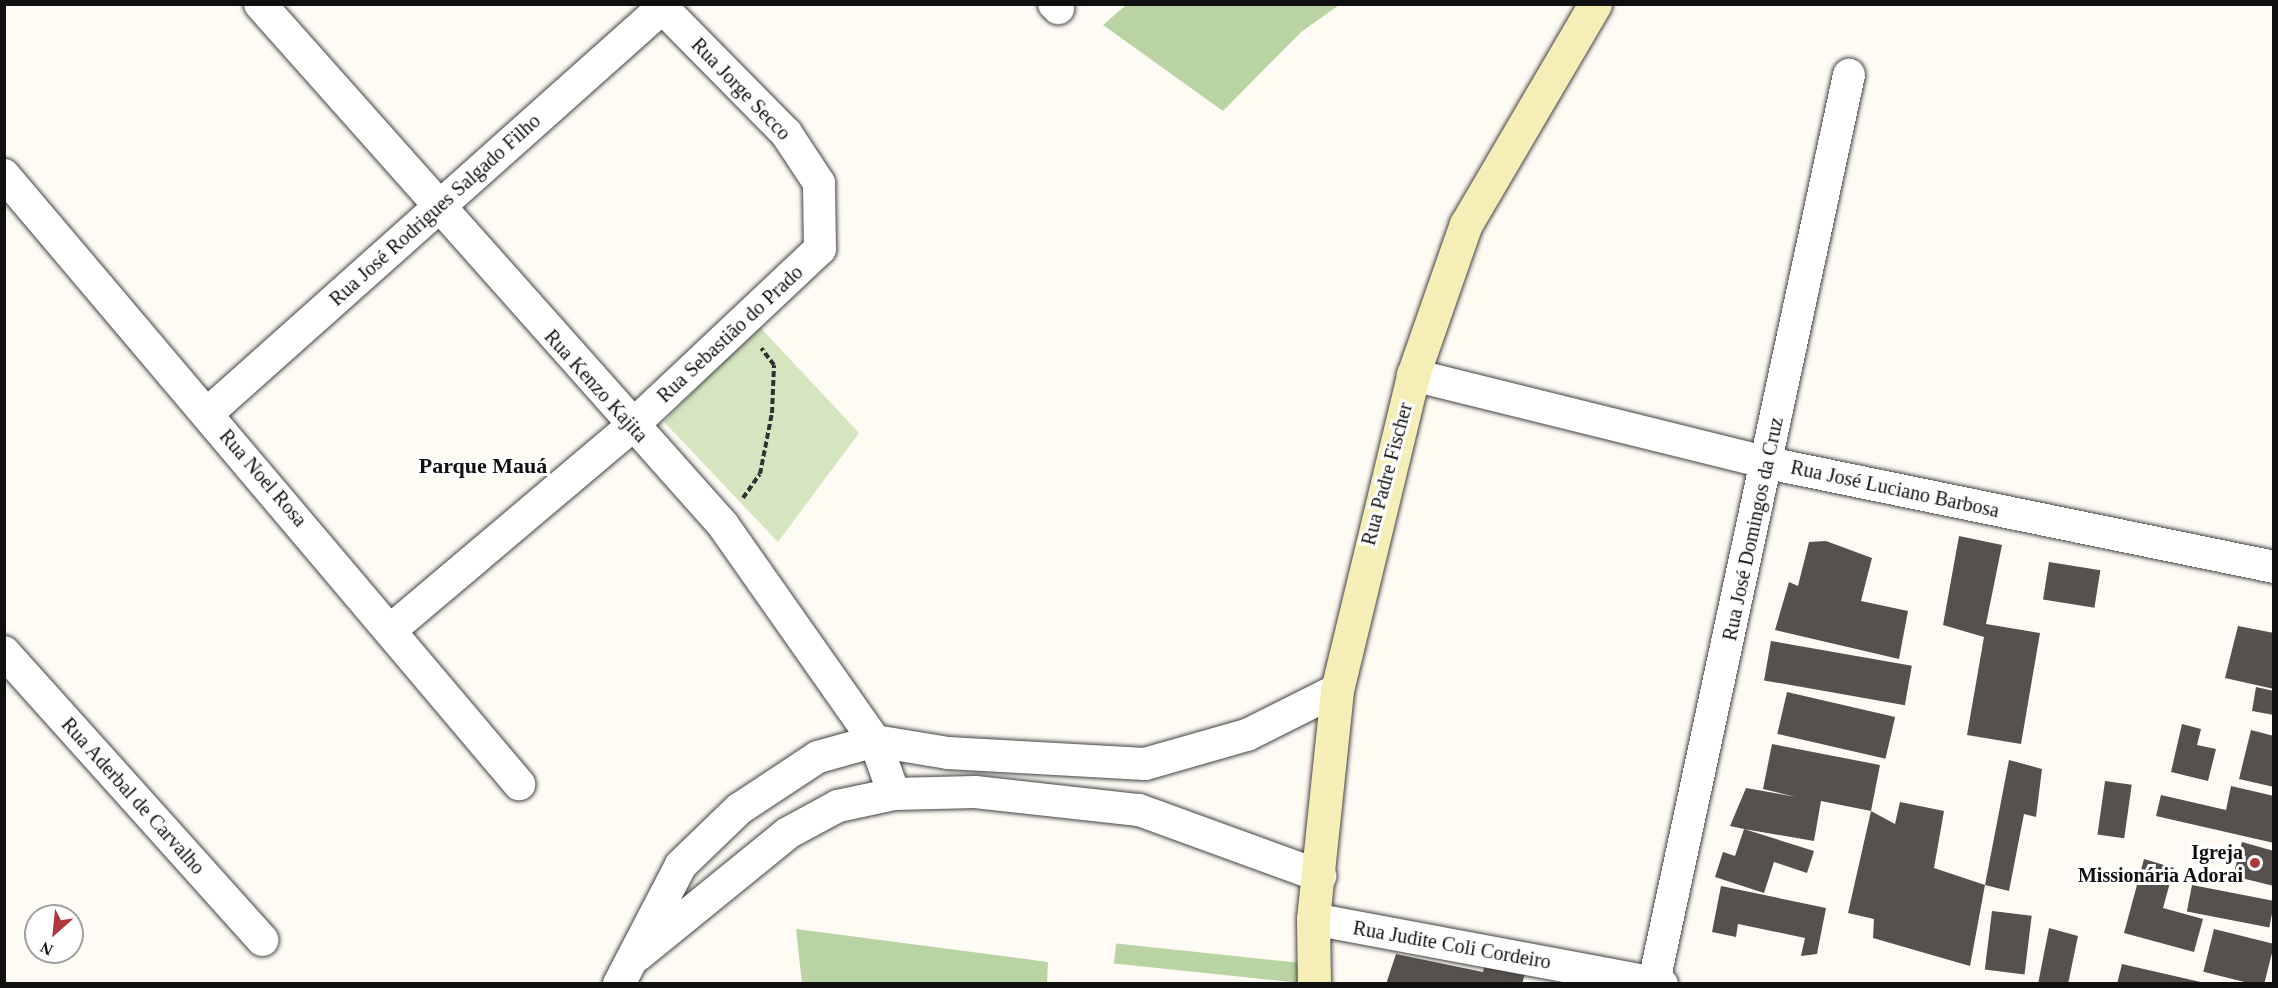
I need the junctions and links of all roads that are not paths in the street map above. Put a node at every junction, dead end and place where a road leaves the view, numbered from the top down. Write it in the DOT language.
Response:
graph roads {
  1 [pos="260,4"];
  2 [pos="1595,4"];
  3 [pos="660,6"];
  4 [pos="1849,75"];
  5 [pos="4,175"];
  6 [pos="438,208"];
  7 [pos="820,249"];
  8 [pos="1413,375"];
  9 [pos="208,413"];
  10 [pos="632,426"];
  11 [pos="1768,463"];
  12 [pos="2274,567"];
  13 [pos="393,628"];
  14 [pos="4,652"];
  15 [pos="1337,690"];
  16 [pos="875,741"];
  17 [pos="1145,764"];
  18 [pos="519,784"];
  19 [pos="894,794"];
  20 [pos="1139,810"];
  21 [pos="1320,876"];
  22 [pos="1313,919"];
  23 [pos="262,940"];
  24 [pos="622,974"];
  25 [pos="1658,983"];
  26 [pos="1314,984"];
  1 -- 6 [label="street, Rua Kenzo Kajita"];
  2 -- 8 [label="main road, Rua Padre Fischer"];
  3 -- 6 [label="street, Rua José Rodrigues Salgado Filho"];
  3 -- 7 [label="street, Rua Jorge Secco"];
  4 -- 11 [label="street, Rua José Domingos da Cruz"];
  5 -- 9 [label="street, Rua Noel Rosa"];
  6 -- 9 [label="street, Rua José Rodrigues Salgado Filho"];
  6 -- 10 [label="street, Rua Kenzo Kajita"];
  7 -- 10 [label="street, Rua Sebastião do Prado"];
  8 -- 11 [label="street, Rua José Luciano Barbosa"];
  8 -- 15 [label="main road, Rua Padre Fischer"];
  9 -- 13 [label="street, Rua Noel Rosa"];
  10 -- 13 [label="street, Rua Sebastião do Prado"];
  10 -- 16 [label="street, Rua Kenzo Kajita"];
  11 -- 12 [label="street, Rua José Luciano Barbosa"];
  11 -- 25 [label="street, Rua José Domingos da Cruz"];
  13 -- 18 [label="street, Rua Noel Rosa"];
  14 -- 23 [label="street, Rua Aderbal de Carvalho"];
  15 -- 17 [label="street"];
  15 -- 21 [label="main road, Rua Padre Fischer"];
  16 -- 17 [label="street"];
  16 -- 19 [label="street, Rua Kenzo Kajita"];
  16 -- 24 [label="street"];
  17 -- 20 [label="street"];
  19 -- 20 [label="street"];
  19 -- 24 [label="street"];
  20 -- 21 [label="street"];
  21 -- 22 [label="main road, Rua Padre Fischer"];
  22 -- 25 [label="street, Rua Judite Coli Cordeiro"];
  22 -- 26 [label="main road, Rua Padre Fischer"];
}
